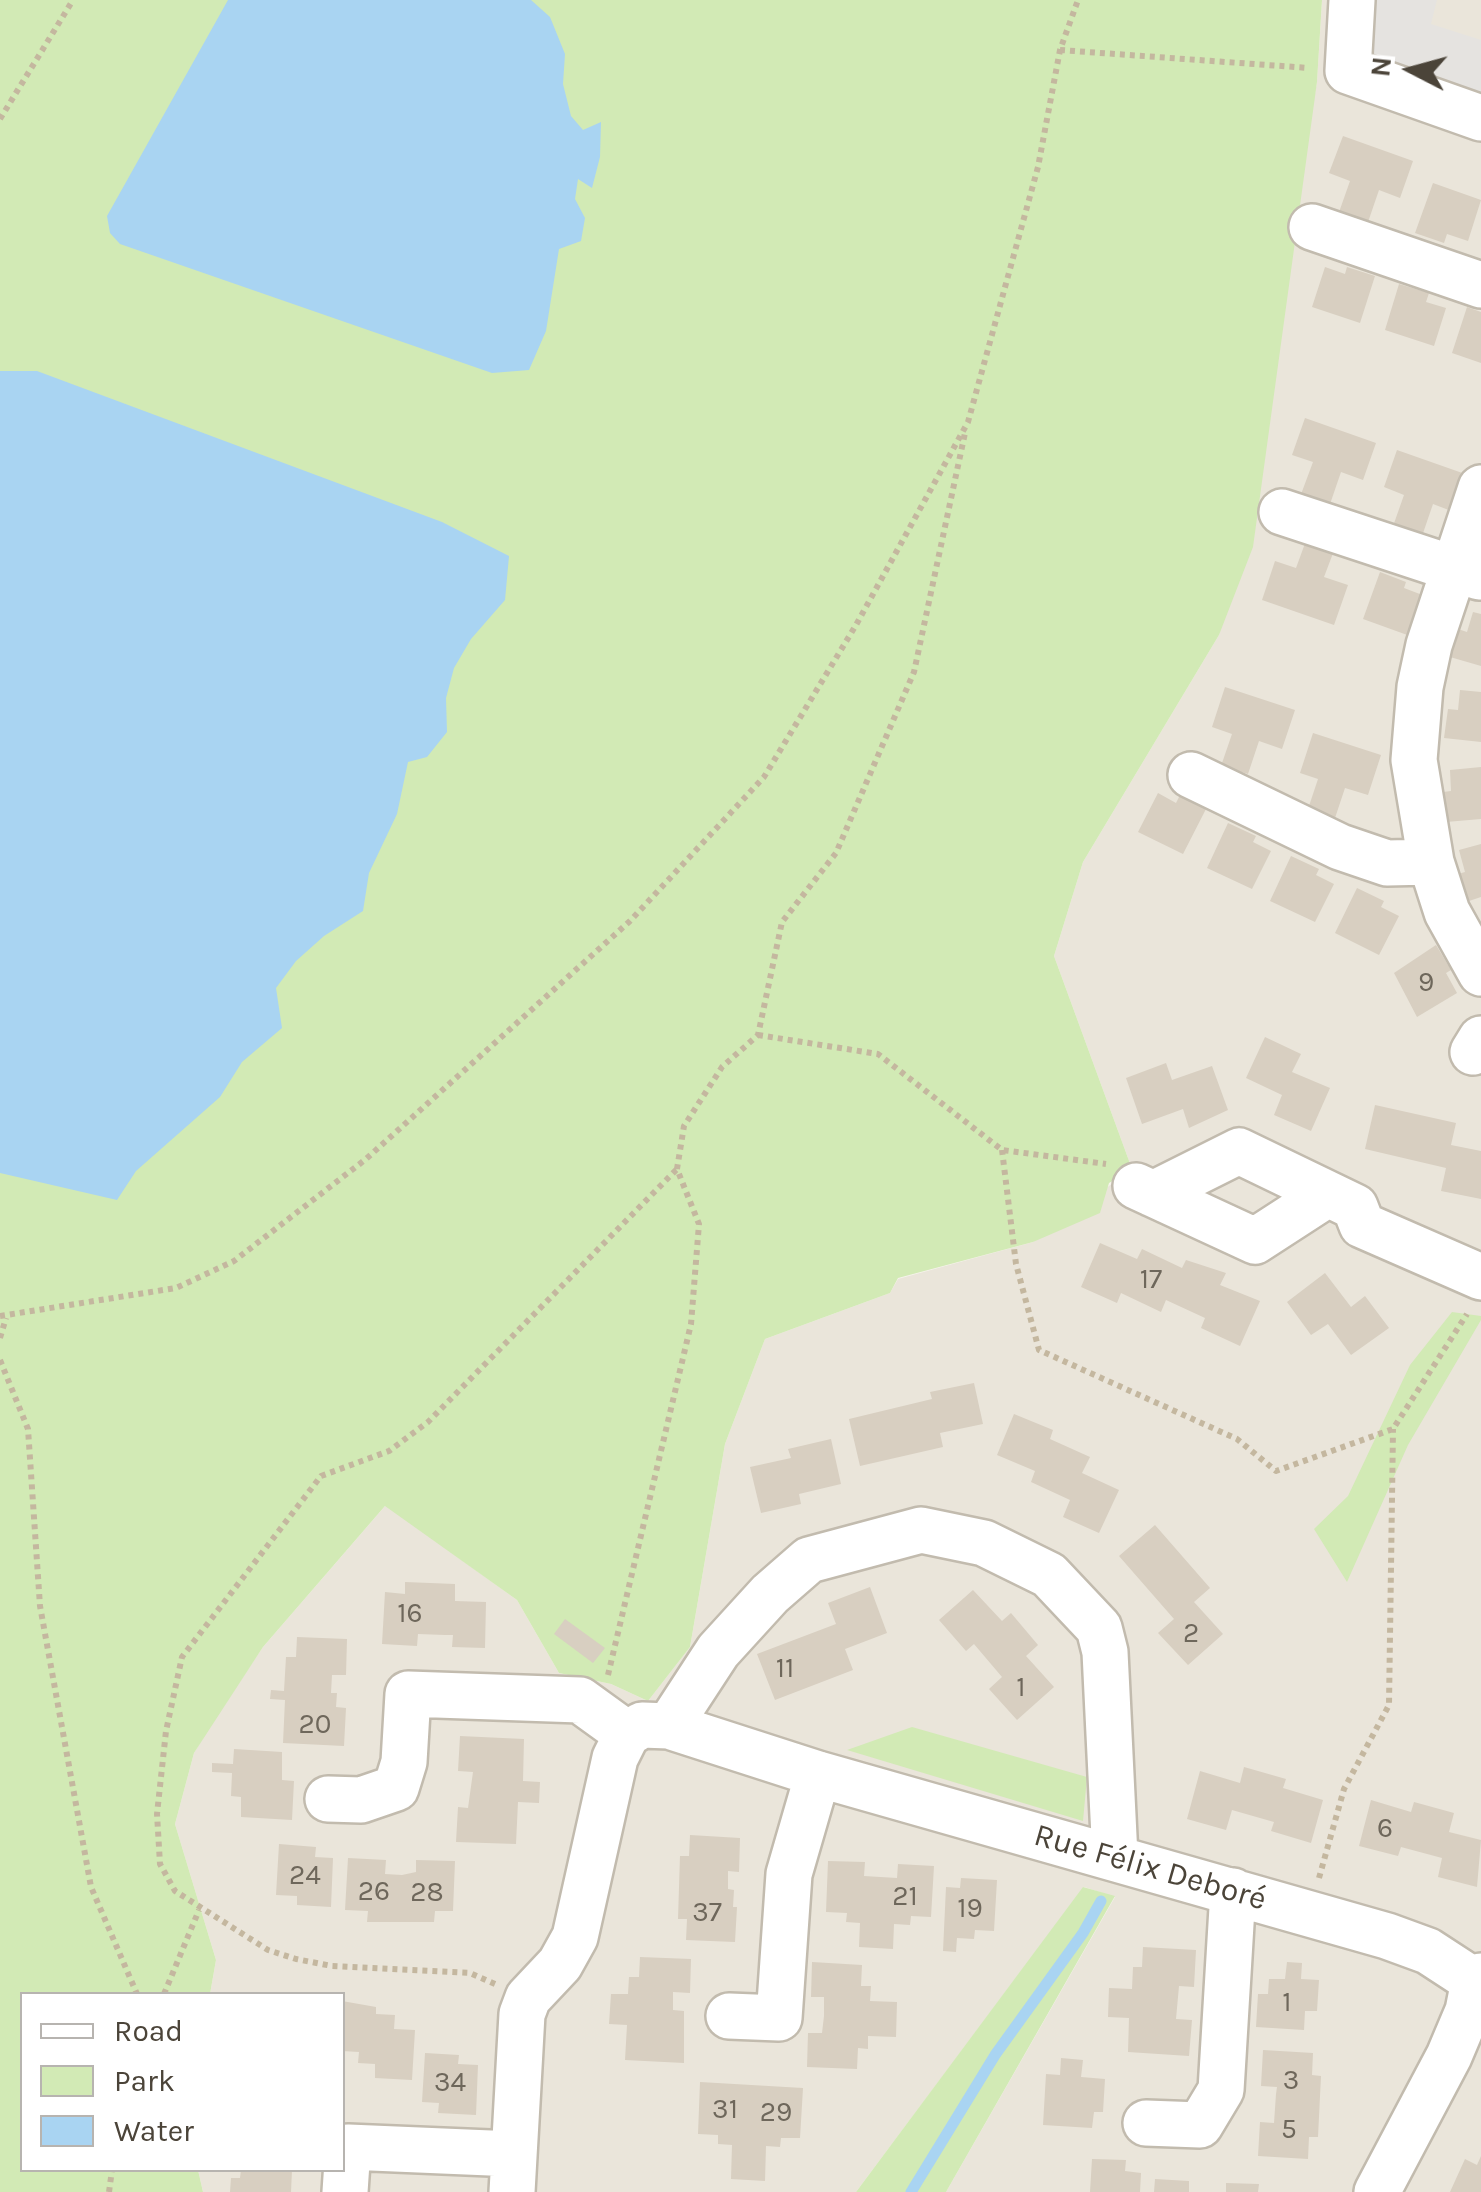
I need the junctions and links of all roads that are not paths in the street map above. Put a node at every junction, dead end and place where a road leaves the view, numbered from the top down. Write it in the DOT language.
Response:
graph roads {
  1 [pos="1352,0"];
  2 [pos="1481,118"];
  3 [pos="1312,227"];
  4 [pos="1481,285"];
  5 [pos="1481,488"];
  6 [pos="1282,512"];
  7 [pos="1467,574"];
  8 [pos="1191,775"];
  9 [pos="1431,862"];
  10 [pos="1481,974"];
  11 [pos="1326,1195"];
  12 [pos="1476,1292"];
  13 [pos="632,1725"];
  14 [pos="818,1774"];
  15 [pos="328,1799"];
  16 [pos="1115,1857"];
  17 [pos="1233,1891"];
  18 [pos="1477,1978"];
  19 [pos="729,2016"];
  20 [pos="1146,2123"];
  21 [pos="513,2173"];
  22 [pos="346,2192"];
  23 [pos="1377,2192"];
  1 -- 2 [label="street"];
  3 -- 4 [label="street"];
  5 -- 7 [label="street"];
  6 -- 7 [label="street"];
  7 -- 9 [label="street"];
  8 -- 9 [label="street"];
  9 -- 10 [label="street"];
  11 -- 11 [label="street"];
  11 -- 12 [label="street"];
  13 -- 14 [label="street, Rue Félix Deboré"];
  13 -- 15 [label="street, Rue Félix Deboré"];
  13 -- 16 [label="street"];
  13 -- 21 [label="street"];
  14 -- 16 [label="street, Rue Félix Deboré"];
  14 -- 19 [label="street"];
  16 -- 17 [label="street, Rue Félix Deboré"];
  17 -- 18 [label="street, Rue Félix Deboré"];
  17 -- 20 [label="street"];
  18 -- 23 [label="street"];
  21 -- 22 [label="street"];
}
